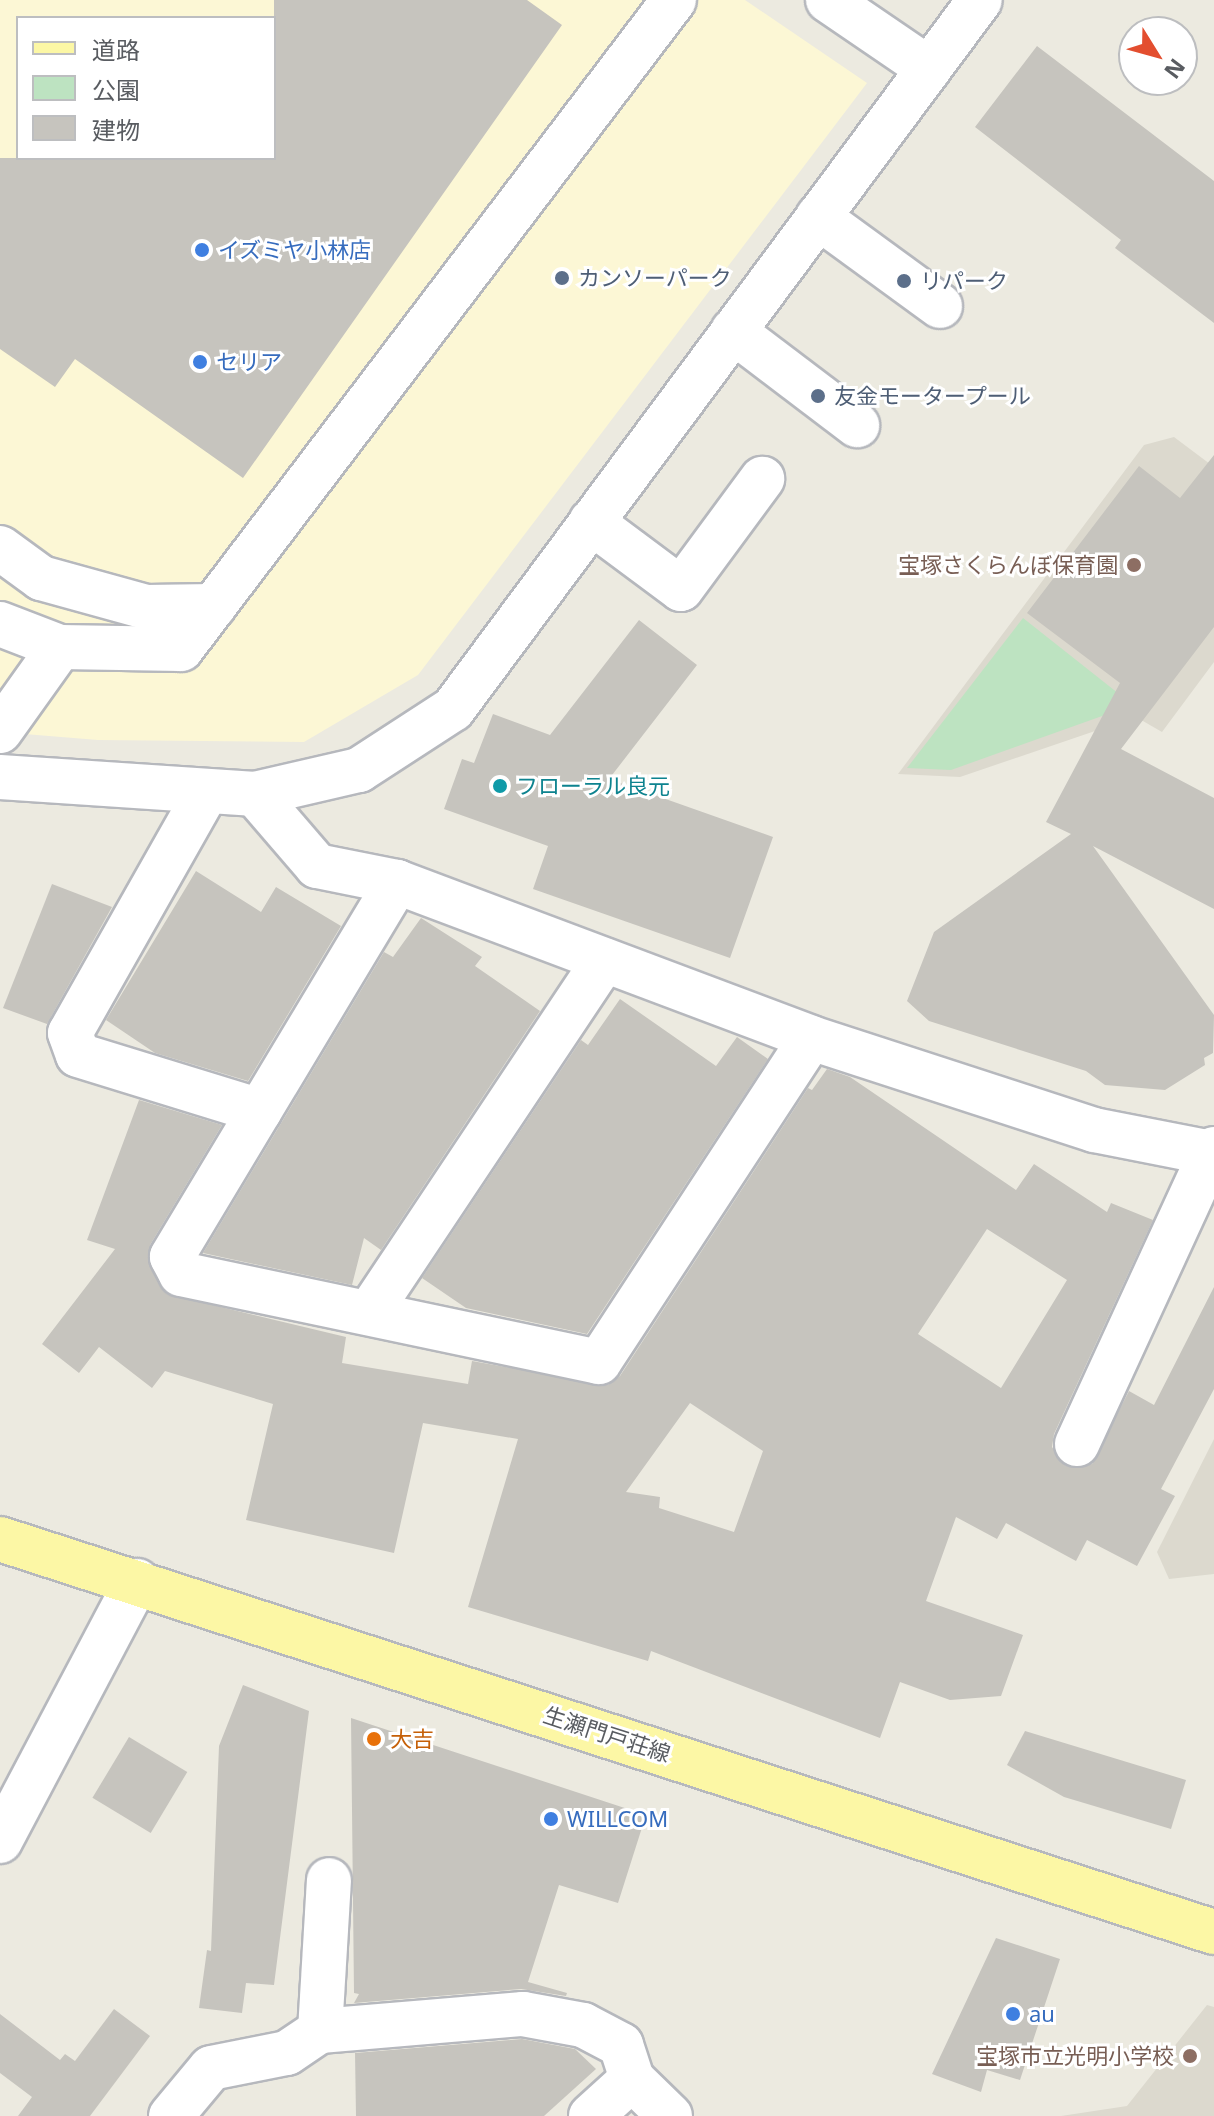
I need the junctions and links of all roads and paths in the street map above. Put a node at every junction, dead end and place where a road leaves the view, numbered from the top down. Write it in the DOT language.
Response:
graph roads {
  1 [pos="674,0"];
  2 [pos="828,0"];
  3 [pos="980,0"];
  4 [pos="929,69"];
  5 [pos="818,217"];
  6 [pos="940,306"];
  7 [pos="733,331"];
  8 [pos="857,425"];
  9 [pos="762,479"];
  10 [pos="591,522"];
  11 [pos="0,548"];
  12 [pos="214,606"];
  13 [pos="0,624"];
  14 [pos="60,647"];
  15 [pos="0,731"];
  16 [pos="0,777"];
  17 [pos="207,791"];
  18 [pos="255,794"];
  19 [pos="397,882"];
  20 [pos="604,960"];
  21 [pos="811,1038"];
  22 [pos="260,1111"];
  23 [pos="1212,1151"];
  24 [pos="369,1313"];
  25 [pos="1077,1444"];
  26 [pos="0,1539"];
  27 [pos="137,1581"];
  28 [pos="0,1841"];
  29 [pos="329,1880"];
  30 [pos="1214,1932"];
  31 [pos="320,2031"];
  32 [pos="632,2079"];
  33 [pos="171,2116"];
  34 [pos="591,2116"];
  35 [pos="670,2116"];
  1 -- 12 [label="street"];
  2 -- 4 [label="street"];
  3 -- 4 [label="street"];
  4 -- 5 [label="street"];
  5 -- 6 [label="street"];
  5 -- 7 [label="street"];
  7 -- 8 [label="street"];
  7 -- 10 [label="street"];
  9 -- 10 [label="street"];
  10 -- 18 [label="street"];
  11 -- 12 [label="street"];
  12 -- 14 [label="street"];
  13 -- 14 [label="street"];
  14 -- 15 [label="street"];
  16 -- 17 [label="street"];
  17 -- 18 [label="street"];
  17 -- 22 [label="street"];
  18 -- 19 [label="street"];
  19 -- 20 [label="street"];
  19 -- 22 [label="street"];
  20 -- 21 [label="street"];
  20 -- 24 [label="street"];
  21 -- 23 [label="street"];
  21 -- 24 [label="street"];
  22 -- 24 [label="street"];
  23 -- 25 [label="street"];
  26 -- 27 [label="main road, 生瀬門戸荘線"];
  27 -- 28 [label="street"];
  27 -- 30 [label="main road, 生瀬門戸荘線"];
  29 -- 31 [label="street"];
  31 -- 32 [label="street"];
  31 -- 33 [label="street"];
  32 -- 34 [label="street"];
  32 -- 35 [label="street"];
}
